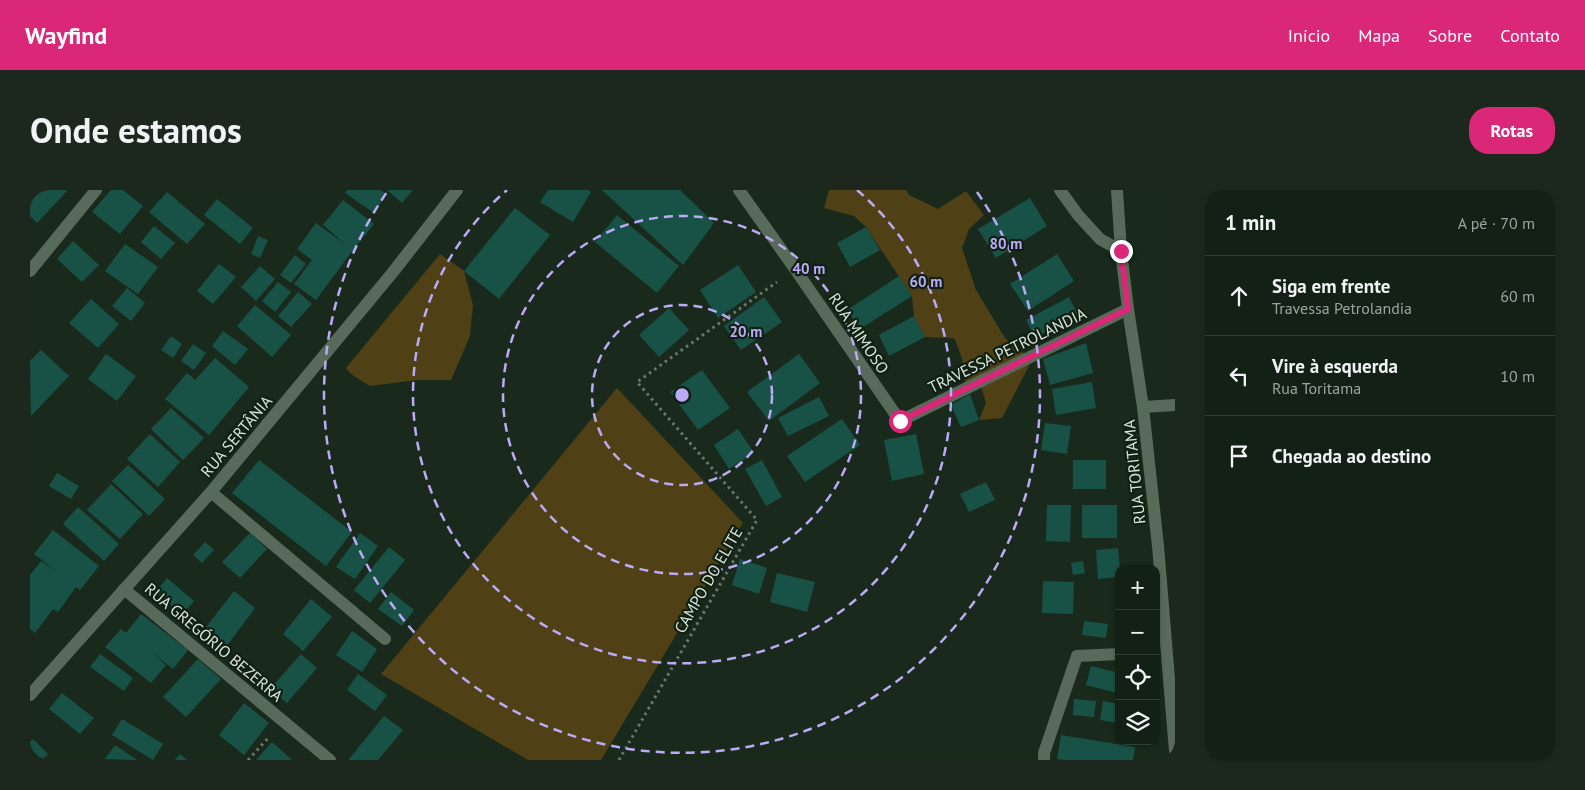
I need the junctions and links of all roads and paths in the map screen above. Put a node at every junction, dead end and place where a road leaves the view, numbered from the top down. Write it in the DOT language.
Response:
graph roads {
  1 [pos="96,190"];
  2 [pos="457,190"];
  3 [pos="739,190"];
  4 [pos="1060,190"];
  5 [pos="1117,190"];
  6 [pos="1121,251"];
  7 [pos="795,268"];
  8 [pos="30,271"];
  9 [pos="1128,309"];
  10 [pos="1175,405"];
  11 [pos="1143,407"];
  12 [pos="900,421"];
  13 [pos="211,492"];
  14 [pos="124,589"];
  15 [pos="385,639"];
  16 [pos="1161,652"];
  17 [pos="1115,654"];
  18 [pos="30,695"];
  19 [pos="284,721"];
  20 [pos="1175,751"];
  21 [pos="248,760"];
  22 [pos="330,760"];
  23 [pos="619,760"];
  24 [pos="1044,760"];
  1 -- 8 [label="street"];
  2 -- 13 [label="street, RUA SERTÂNIA"];
  3 -- 7 [label="street, RUA MIMOSO"];
  4 -- 6 [label="street"];
  5 -- 6 [label="street, RUA TORITAMA"];
  6 -- 9 [label="street, RUA TORITAMA"];
  7 -- 12 [label="street, RUA MIMOSO"];
  7 -- 23 [label="path, CAMPO DO ELITE"];
  9 -- 11 [label="street, RUA TORITAMA"];
  9 -- 12 [label="street, TRAVESSA PETROLANDIA"];
  10 -- 11 [label="street"];
  11 -- 16 [label="street, RUA TORITAMA"];
  13 -- 14 [label="street, RUA SERTÂNIA"];
  13 -- 15 [label="street"];
  14 -- 18 [label="street, RUA SERTÂNIA"];
  14 -- 19 [label="street, RUA GREGÓRIO BEZERRA"];
  16 -- 20 [label="street, RUA TORITAMA"];
  17 -- 24 [label="street"];
  19 -- 21 [label="path, RUA GREGÓRIO BEZERRA"];
  19 -- 22 [label="street, RUA GREGÓRIO BEZERRA"];
}
